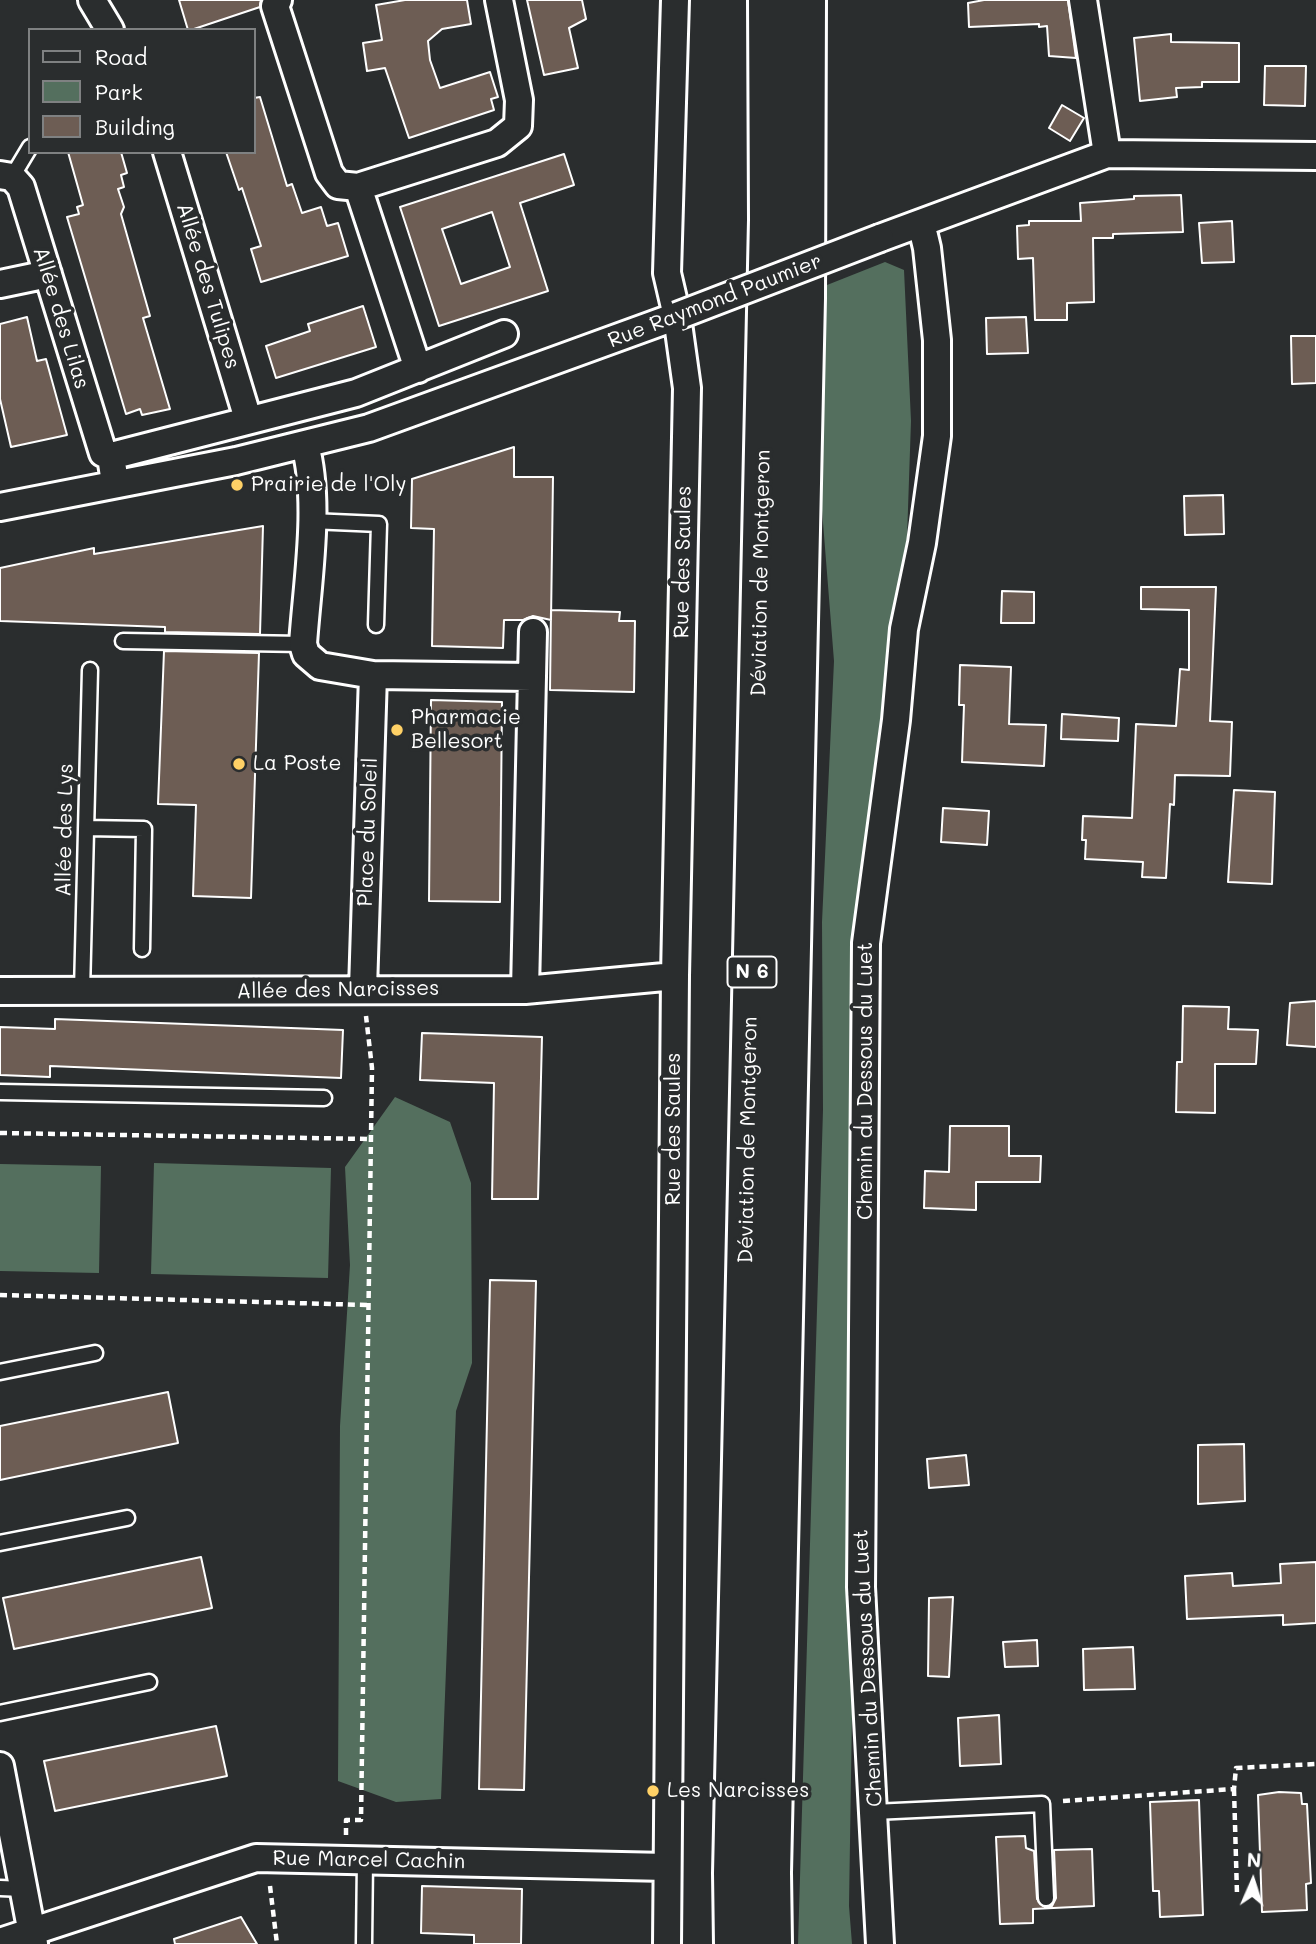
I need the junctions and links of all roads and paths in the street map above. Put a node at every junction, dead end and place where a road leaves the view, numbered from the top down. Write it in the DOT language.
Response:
graph roads {
  1 [pos="92,0"];
  2 [pos="278,0"];
  3 [pos="499,0"];
  4 [pos="675,0"];
  5 [pos="768,0"];
  6 [pos="806,0"];
  7 [pos="1083,0"];
  8 [pos="109,28"];
  9 [pos="28,149"];
  10 [pos="168,154"];
  11 [pos="1107,154"];
  12 [pos="1316,156"];
  13 [pos="6,176"];
  14 [pos="358,187"];
  15 [pos="921,223"];
  16 [pos="48,274"];
  17 [pos="0,284"];
  18 [pos="677,316"];
  19 [pos="504,334"];
  20 [pos="418,369"];
  21 [pos="248,419"];
  22 [pos="305,446"];
  23 [pos="111,456"];
  24 [pos="115,483"];
  25 [pos="0,507"];
  26 [pos="311,522"];
  27 [pos="376,625"];
  28 [pos="533,632"];
  29 [pos="123,640"];
  30 [pos="303,644"];
  31 [pos="90,670"];
  32 [pos="373,675"];
  33 [pos="532,677"];
  34 [pos="86,828"];
  35 [pos="142,949"];
  36 [pos="675,976"];
  37 [pos="363,989"];
  38 [pos="0,990"];
  39 [pos="526,990"];
  40 [pos="82,991"];
  41 [pos="0,1093"];
  42 [pos="324,1098"];
  43 [pos="0,1133"];
  44 [pos="371,1139"];
  45 [pos="0,1295"];
  46 [pos="369,1305"];
  47 [pos="95,1353"];
  48 [pos="0,1372"];
  49 [pos="127,1518"];
  50 [pos="0,1543"];
  51 [pos="149,1682"];
  52 [pos="0,1713"];
  53 [pos="1316,1765"];
  54 [pos="0,1766"];
  55 [pos="1234,1789"];
  56 [pos="1042,1804"];
  57 [pos="874,1812"];
  58 [pos="265,1858"];
  59 [pos="355,1860"];
  60 [pos="667,1867"];
  61 [pos="11,1888"];
  62 [pos="1237,1894"];
  63 [pos="1046,1898"];
  64 [pos="33,1939"];
  65 [pos="0,1942"];
  66 [pos="277,1944"];
  67 [pos="364,1944"];
  68 [pos="667,1944"];
  69 [pos="734,1944"];
  70 [pos="772,1944"];
  71 [pos="880,1944"];
  1 -- 8 [label="street"];
  2 -- 14 [label="street"];
  3 -- 14 [label="street"];
  4 -- 18 [label="street, Rue des Saules"];
  5 -- 69 [label="main road, Déviation de Montgeron / N 6"];
  6 -- 70 [label="main road, Déviation de Montgeron / N 6"];
  7 -- 11 [label="street"];
  9 -- 13 [label="lane, Allée des Lilas"];
  10 -- 21 [label="street, Allée des Tulipes"];
  11 -- 12 [label="street, Rue Raymond Paumier"];
  11 -- 15 [label="street, Rue Raymond Paumier"];
  13 -- 16 [label="street, Allée des Lilas"];
  14 -- 20 [label="street"];
  15 -- 18 [label="street, Rue Raymond Paumier, bridge"];
  15 -- 57 [label="street, Chemin du Dessous du Luet"];
  16 -- 17 [label="street"];
  16 -- 23 [label="street, Allée des Lilas"];
  18 -- 22 [label="street, Rue Raymond Paumier"];
  18 -- 36 [label="street, Rue des Saules"];
  19 -- 20 [label="street"];
  20 -- 21 [label="street"];
  21 -- 23 [label="street"];
  22 -- 24 [label="street, Rue Raymond Paumier"];
  22 -- 26 [label="street"];
  23 -- 24 [label="street"];
  24 -- 25 [label="street, Rue Raymond Paumier"];
  26 -- 27 [label="lane"];
  26 -- 30 [label="street"];
  28 -- 33 [label="street"];
  29 -- 30 [label="lane"];
  30 -- 32 [label="street"];
  31 -- 34 [label="lane, Allée des Lys"];
  32 -- 33 [label="street"];
  32 -- 37 [label="street, Place du Soleil"];
  33 -- 39 [label="street"];
  34 -- 35 [label="lane"];
  34 -- 40 [label="lane, Allée des Lys"];
  36 -- 39 [label="street, Allée des Narcisses"];
  36 -- 60 [label="street, Rue des Saules"];
  37 -- 39 [label="street, Allée des Narcisses"];
  37 -- 40 [label="street, Allée des Narcisses"];
  37 -- 44 [label="path"];
  38 -- 40 [label="street, Allée des Narcisses"];
  41 -- 42 [label="lane"];
  43 -- 44 [label="path"];
  44 -- 46 [label="path"];
  45 -- 46 [label="path"];
  46 -- 59 [label="path"];
  47 -- 48 [label="lane"];
  49 -- 50 [label="lane"];
  51 -- 52 [label="lane"];
  53 -- 55 [label="path"];
  54 -- 61 [label="street"];
  55 -- 56 [label="path"];
  55 -- 62 [label="path"];
  56 -- 57 [label="lane"];
  56 -- 63 [label="lane"];
  57 -- 71 [label="street, Chemin du Dessous du Luet"];
  58 -- 59 [label="street, Rue Marcel Cachin"];
  58 -- 64 [label="street, Rue Marcel Cachin"];
  58 -- 66 [label="path"];
  59 -- 60 [label="street, Rue Marcel Cachin"];
  59 -- 67 [label="lane"];
  60 -- 68 [label="street, Rue des Saules"];
  61 -- 64 [label="street"];
  64 -- 65 [label="street, Rue Marcel Cachin"];
}
